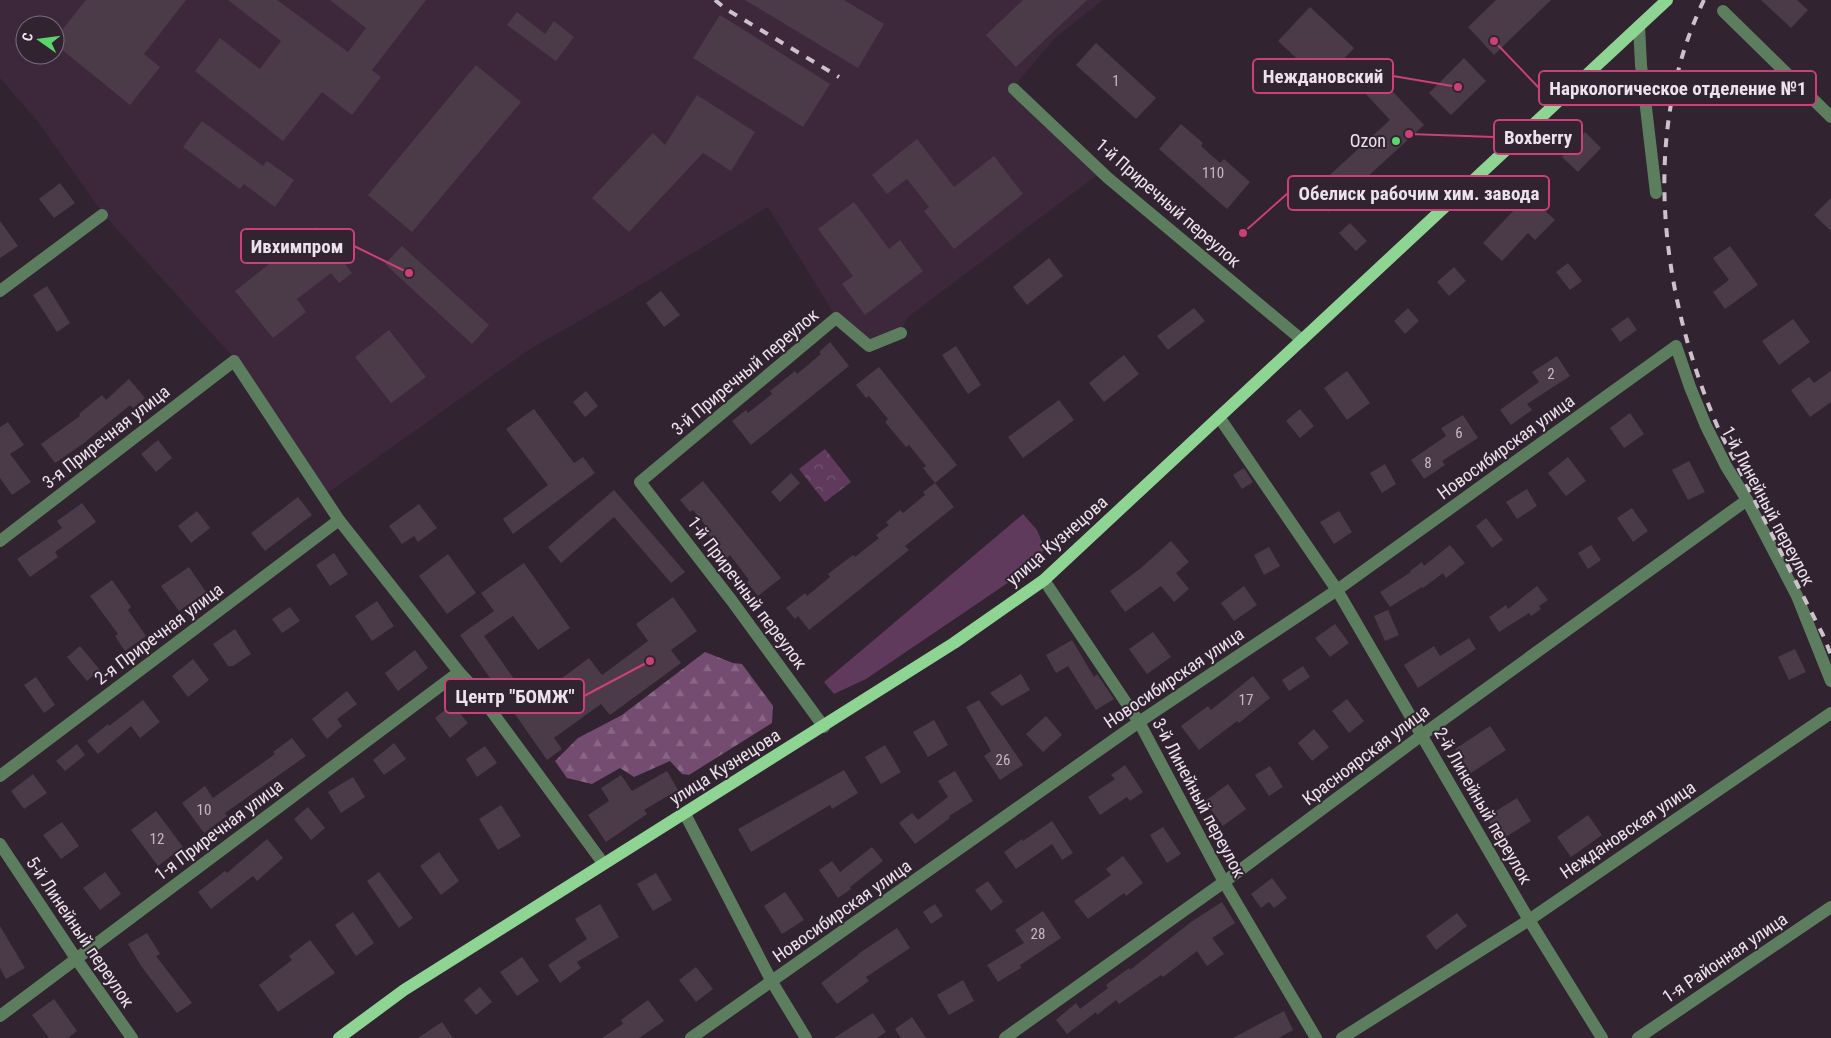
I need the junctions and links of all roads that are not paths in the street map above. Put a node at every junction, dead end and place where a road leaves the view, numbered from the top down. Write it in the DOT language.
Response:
graph roads {
  1 [pos="1668,0"];
  2 [pos="1723,11"];
  3 [pos="1639,26"];
  4 [pos="1014,89"];
  5 [pos="1831,117"];
  6 [pos="1656,193"];
  7 [pos="102,215"];
  8 [pos="0,291"];
  9 [pos="900,333"];
  10 [pos="1302,340"];
  11 [pos="1676,346"];
  12 [pos="1219,417"];
  13 [pos="640,482"];
  14 [pos="1746,500"];
  15 [pos="339,520"];
  16 [pos="0,541"];
  17 [pos="1044,580"];
  18 [pos="1337,590"];
  19 [pos="459,672"];
  20 [pos="1831,681"];
  21 [pos="1831,713"];
  22 [pos="1139,722"];
  23 [pos="824,727"];
  24 [pos="1422,735"];
  25 [pos="0,776"];
  26 [pos="684,814"];
  27 [pos="0,844"];
  28 [pos="603,864"];
  29 [pos="1224,882"];
  30 [pos="1831,907"];
  31 [pos="1529,920"];
  32 [pos="76,960"];
  33 [pos="772,982"];
  34 [pos="0,1016"];
  35 [pos="132,1038"];
  36 [pos="339,1038"];
  37 [pos="691,1038"];
  38 [pos="806,1038"];
  39 [pos="1005,1038"];
  40 [pos="1316,1038"];
  41 [pos="1342,1038"];
  42 [pos="1602,1038"];
  43 [pos="1638,1038"];
  1 -- 3 [label="main road, улица Кузнецова"];
  2 -- 5 [label="street"];
  3 -- 6 [label="street"];
  3 -- 10 [label="main road, улица Кузнецова"];
  4 -- 10 [label="street, 1-й Приречный переулок"];
  7 -- 8 [label="street"];
  9 -- 13 [label="street, 3-й Приречный переулок"];
  10 -- 12 [label="main road, улица Кузнецова"];
  11 -- 14 [label="street, 1-й Линейный переулок"];
  11 -- 18 [label="street, Новосибирская улица"];
  12 -- 17 [label="main road, улица Кузнецова"];
  12 -- 18 [label="street, 2-й Линейный переулок"];
  13 -- 23 [label="street, 1-й Приречный переулок"];
  14 -- 20 [label="street, 1-й Линейный переулок"];
  14 -- 24 [label="street, Красноярская улица"];
  15 -- 16 [label="street, 3-я Приречная улица"];
  15 -- 19 [label="street"];
  15 -- 25 [label="street, 2-я Приречная улица"];
  17 -- 22 [label="street, 3-й Линейный переулок"];
  17 -- 23 [label="main road, улица Кузнецова"];
  18 -- 22 [label="street, Новосибирская улица"];
  18 -- 24 [label="street, 2-й Линейный переулок"];
  19 -- 28 [label="street"];
  19 -- 32 [label="street, 1-я Приречная улица"];
  21 -- 31 [label="street, Неждановская улица"];
  22 -- 29 [label="street, 3-й Линейный переулок"];
  22 -- 33 [label="street, Новосибирская улица"];
  23 -- 26 [label="main road, улица Кузнецова"];
  24 -- 29 [label="street, Красноярская улица"];
  24 -- 31 [label="street, 2-й Линейный переулок"];
  26 -- 28 [label="main road, улица Кузнецова"];
  26 -- 33 [label="street"];
  27 -- 32 [label="street, 5-й Линейный переулок"];
  28 -- 36 [label="main road, улица Кузнецова"];
  29 -- 39 [label="street, Красноярская улица"];
  29 -- 40 [label="street, 3-й Линейный переулок"];
  30 -- 43 [label="street, 1-я Районная улица"];
  31 -- 41 [label="street, Неждановская улица"];
  31 -- 42 [label="street, 2-й Линейный переулок"];
  32 -- 34 [label="street, 1-я Приречная улица"];
  32 -- 35 [label="street, 5-й Линейный переулок"];
  33 -- 37 [label="street, Новосибирская улица"];
  33 -- 38 [label="street"];
}
